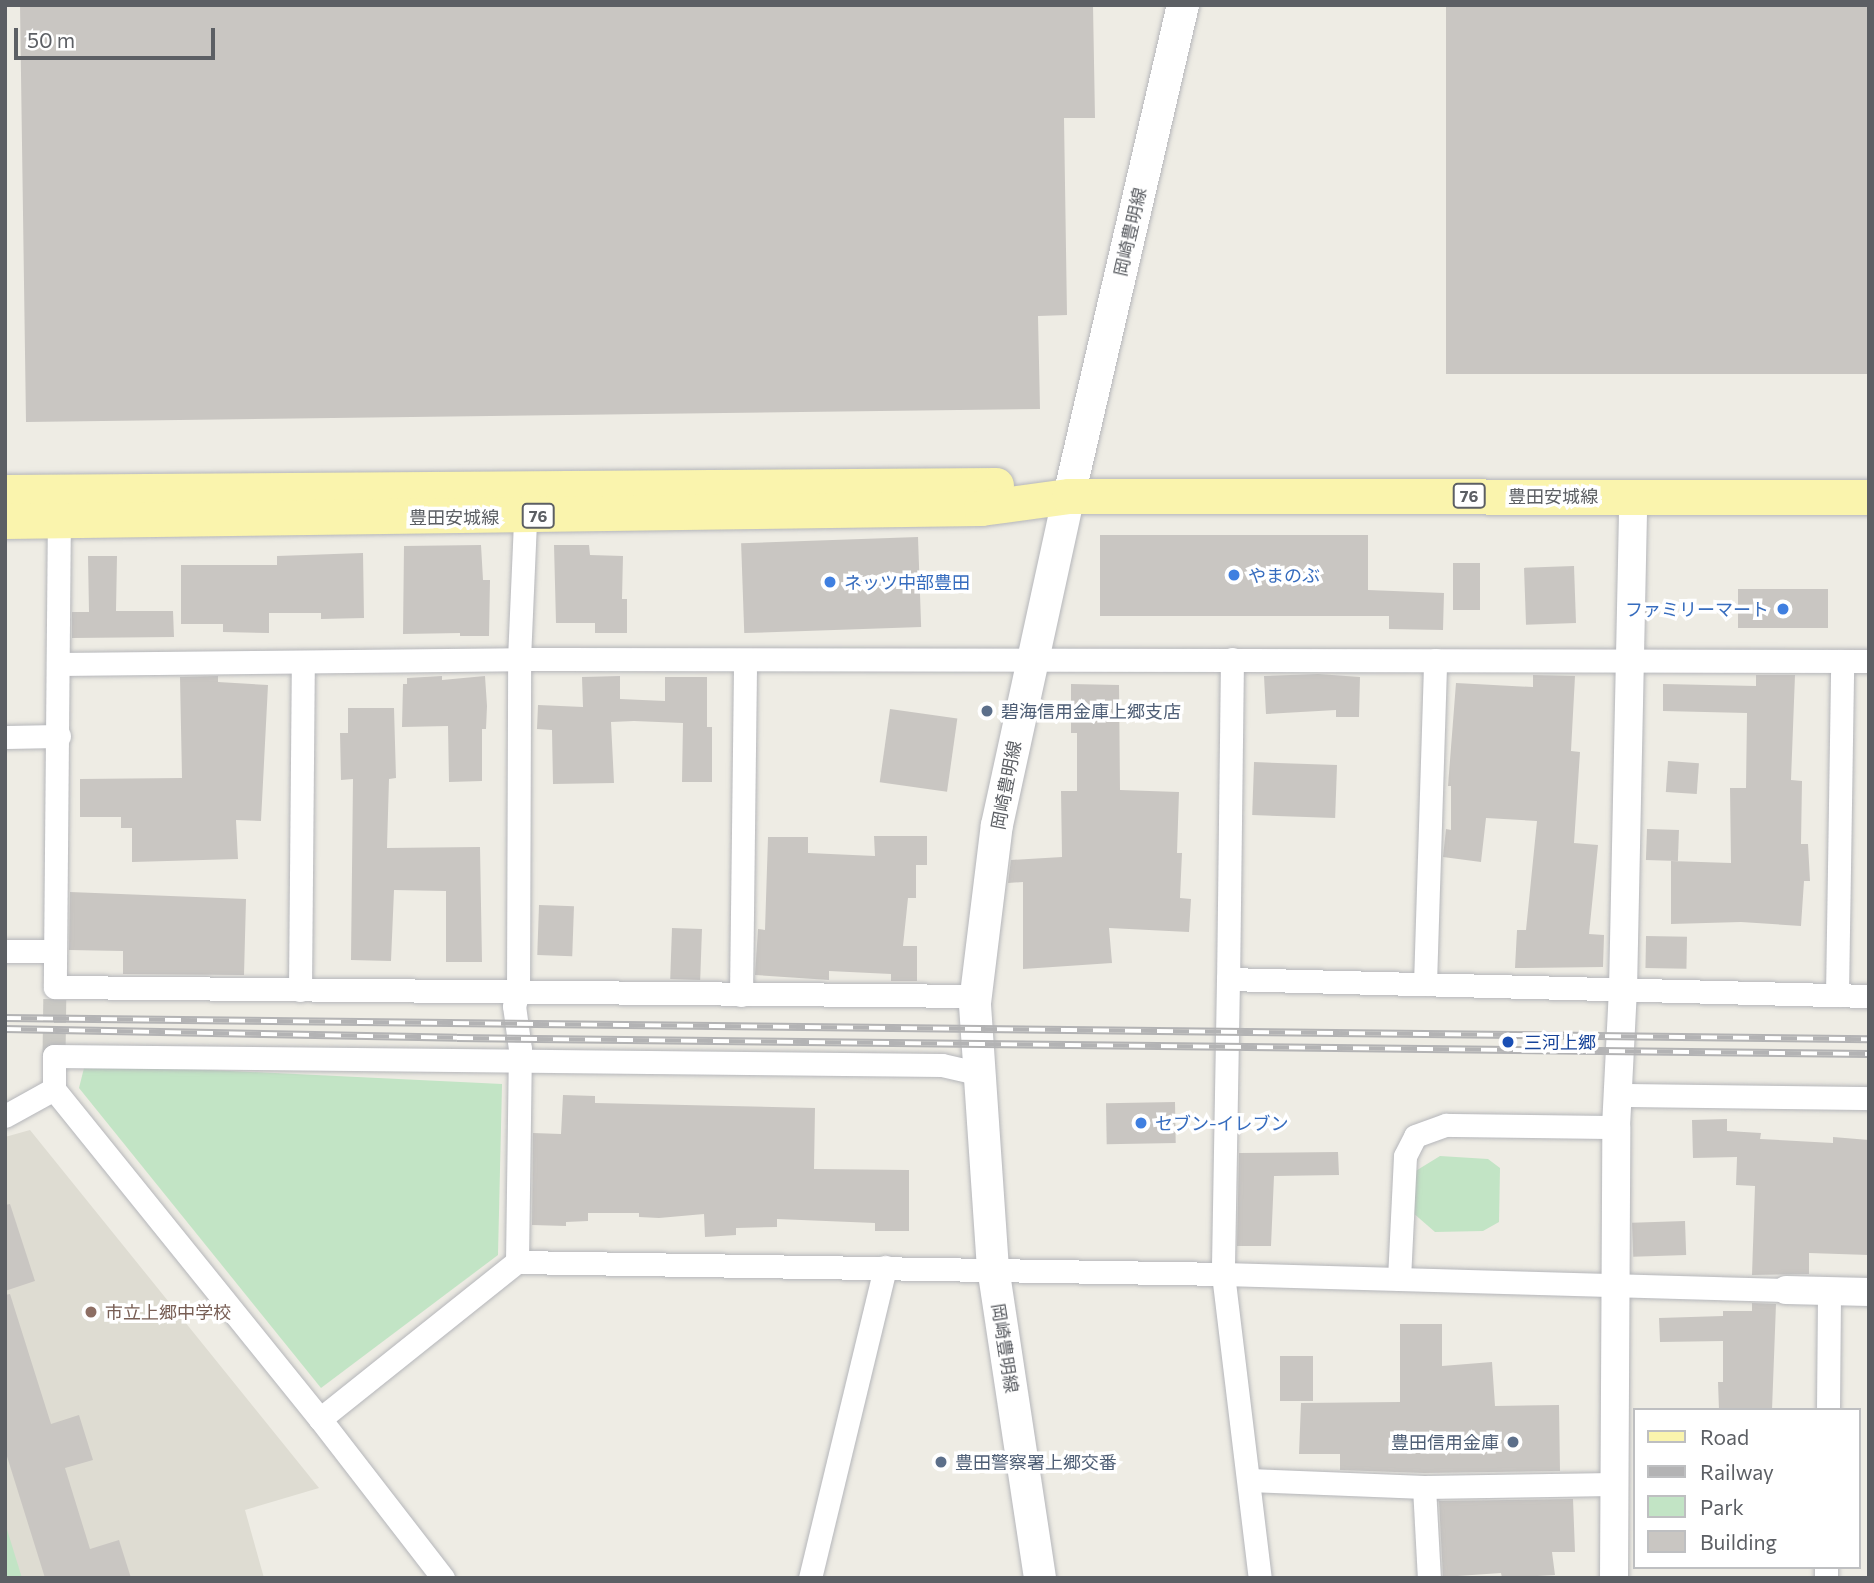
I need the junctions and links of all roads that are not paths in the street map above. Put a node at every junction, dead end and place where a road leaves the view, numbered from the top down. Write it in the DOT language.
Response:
graph roads {
  1 [pos="1183,5"];
  2 [pos="5,492"];
  3 [pos="1069,496"];
  4 [pos="1633,496"];
  5 [pos="1869,498"];
  6 [pos="526,502"];
  7 [pos="59,506"];
  8 [pos="5,521"];
  9 [pos="519,659"];
  10 [pos="1232,659"];
  11 [pos="745,660"];
  12 [pos="1434,660"];
  13 [pos="1629,660"];
  14 [pos="1032,661"];
  15 [pos="1842,661"];
  16 [pos="1869,661"];
  17 [pos="303,663"];
  18 [pos="59,664"];
  19 [pos="59,736"];
  20 [pos="5,737"];
  21 [pos="5,951"];
  22 [pos="55,951"];
  23 [pos="1228,979"];
  24 [pos="1425,984"];
  25 [pos="300,990"];
  26 [pos="1623,990"];
  27 [pos="518,993"];
  28 [pos="741,995"];
  29 [pos="1837,995"];
  30 [pos="977,996"];
  31 [pos="1869,996"];
  32 [pos="519,1063"];
  33 [pos="978,1073"];
  34 [pos="54,1089"];
  35 [pos="1619,1095"];
  36 [pos="1869,1098"];
  37 [pos="5,1116"];
  38 [pos="1616,1127"];
  39 [pos="517,1262"];
  40 [pos="885,1267"];
  41 [pos="993,1269"];
  42 [pos="1223,1274"];
  43 [pos="1399,1279"];
  44 [pos="1616,1285"];
  45 [pos="1786,1290"];
  46 [pos="1829,1291"];
  47 [pos="1869,1292"];
  48 [pos="1828,1408"];
  49 [pos="320,1419"];
  50 [pos="1249,1480"];
  51 [pos="1613,1484"];
  52 [pos="1424,1487"];
  53 [pos="443,1578"];
  54 [pos="810,1578"];
  55 [pos="1040,1578"];
  56 [pos="1260,1578"];
  57 [pos="1429,1578"];
  58 [pos="1614,1578"];
  1 -- 3 [label="main road, 岡崎豊明線"];
  2 -- 7 [label="main road, 豊田安城線 / 76"];
  3 -- 4 [label="main road, 豊田安城線 / 76"];
  3 -- 6 [label="main road, 豊田安城線 / 76"];
  3 -- 14 [label="main road, 岡崎豊明線"];
  4 -- 5 [label="main road, 豊田安城線 / 76"];
  4 -- 13 [label="street"];
  6 -- 7 [label="main road, 豊田安城線 / 76"];
  6 -- 9 [label="street"];
  7 -- 8 [label="main road, 豊田安城線 / 76"];
  7 -- 18 [label="street"];
  9 -- 11 [label="street"];
  9 -- 17 [label="street"];
  9 -- 27 [label="street"];
  10 -- 12 [label="street"];
  10 -- 14 [label="street"];
  10 -- 23 [label="street"];
  11 -- 14 [label="street"];
  11 -- 28 [label="street"];
  12 -- 13 [label="street"];
  12 -- 24 [label="street"];
  13 -- 15 [label="street"];
  13 -- 26 [label="street"];
  14 -- 30 [label="main road, 岡崎豊明線"];
  15 -- 16 [label="street"];
  15 -- 29 [label="street"];
  17 -- 18 [label="street"];
  17 -- 25 [label="street"];
  18 -- 19 [label="street"];
  19 -- 20 [label="street"];
  19 -- 22 [label="street"];
  21 -- 22 [label="street"];
  22 -- 25 [label="street"];
  23 -- 24 [label="street"];
  23 -- 42 [label="street"];
  24 -- 26 [label="street"];
  25 -- 27 [label="street"];
  26 -- 29 [label="street"];
  26 -- 35 [label="street"];
  27 -- 28 [label="street"];
  27 -- 32 [label="street"];
  28 -- 30 [label="street"];
  29 -- 31 [label="street"];
  30 -- 33 [label="main road, 岡崎豊明線"];
  32 -- 33 [label="street"];
  32 -- 34 [label="street"];
  32 -- 39 [label="street"];
  33 -- 41 [label="main road, 岡崎豊明線"];
  34 -- 37 [label="street"];
  34 -- 49 [label="street"];
  35 -- 36 [label="street"];
  35 -- 38 [label="street"];
  38 -- 43 [label="street"];
  38 -- 44 [label="street"];
  39 -- 40 [label="street"];
  39 -- 49 [label="street"];
  40 -- 41 [label="street"];
  40 -- 54 [label="street"];
  41 -- 42 [label="street"];
  41 -- 55 [label="main road, 岡崎豊明線"];
  42 -- 43 [label="street"];
  42 -- 50 [label="street"];
  43 -- 44 [label="street"];
  44 -- 45 [label="street"];
  44 -- 51 [label="street"];
  45 -- 46 [label="street"];
  46 -- 47 [label="street"];
  46 -- 48 [label="street"];
  49 -- 53 [label="street"];
  50 -- 52 [label="street"];
  50 -- 56 [label="street"];
  51 -- 52 [label="street"];
  51 -- 58 [label="street"];
  52 -- 57 [label="street"];
}
